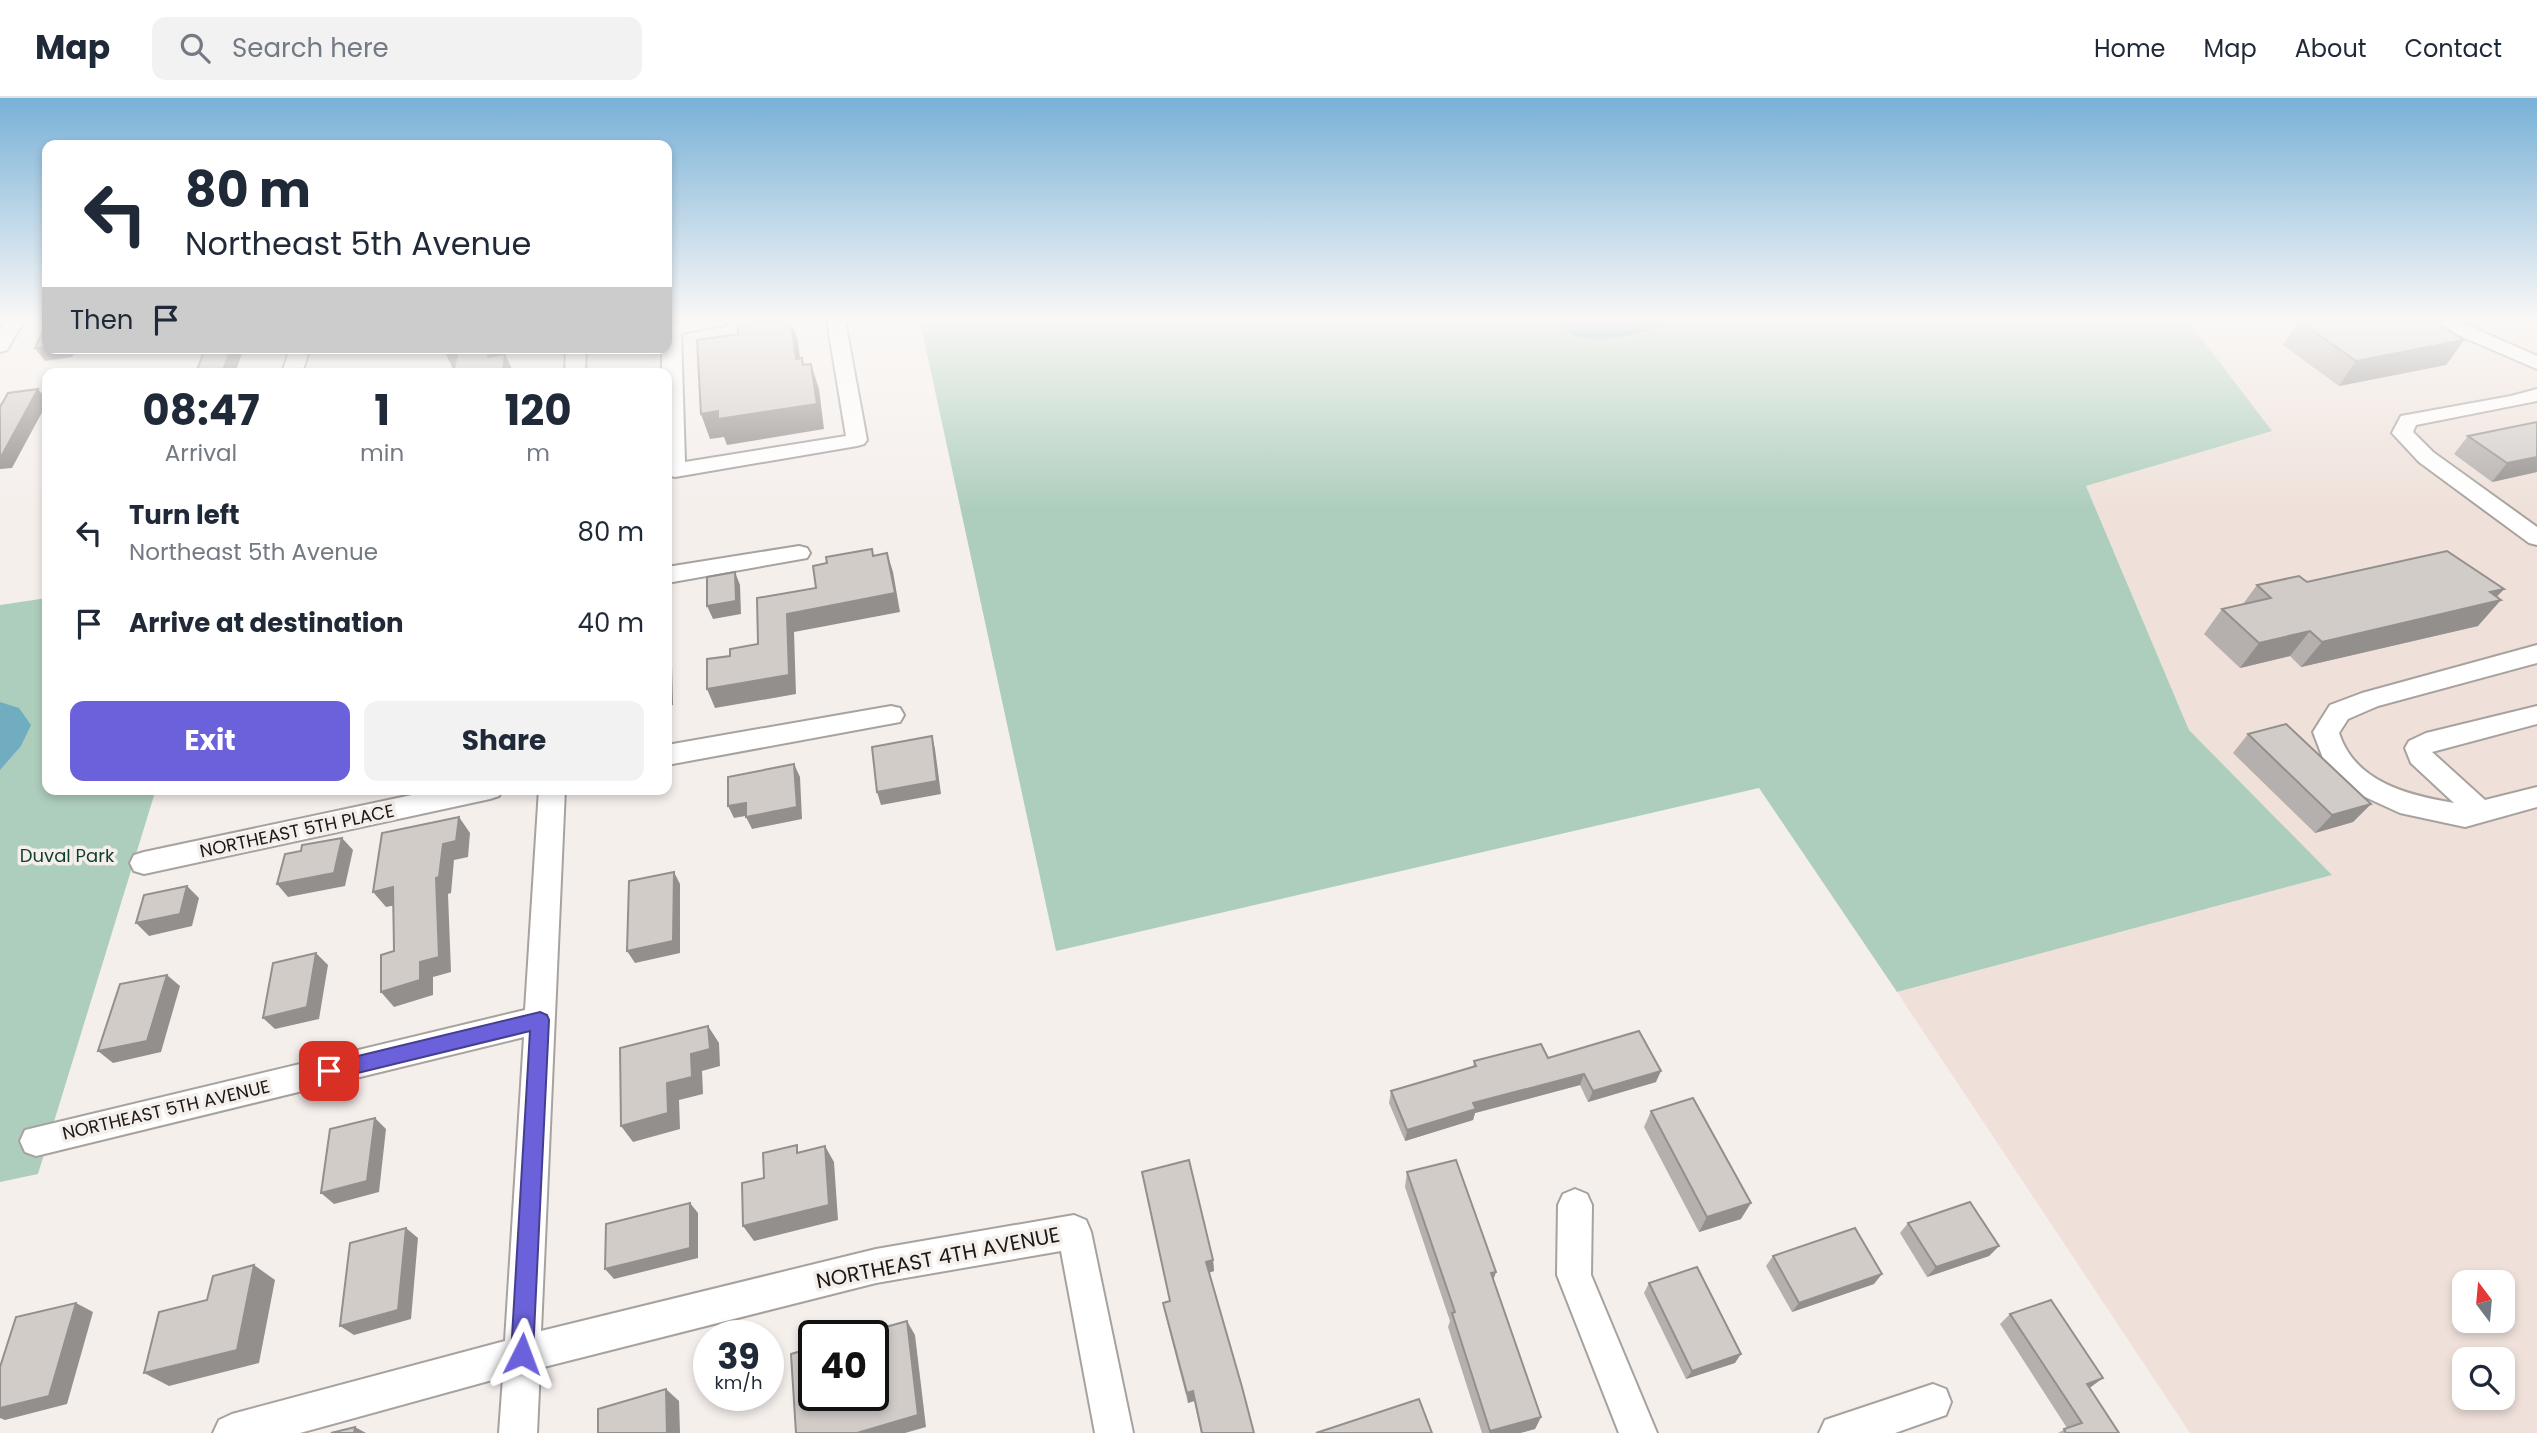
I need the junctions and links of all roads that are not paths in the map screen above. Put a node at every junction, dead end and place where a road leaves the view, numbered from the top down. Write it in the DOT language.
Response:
graph roads {
  1 [pos="847,383"];
  2 [pos="2537,395"];
  3 [pos="672,400"];
  4 [pos="2537,538"];
  5 [pos="799,553"];
  6 [pos="672,574"];
  7 [pos="2537,654"];
  8 [pos="891,715"];
  9 [pos="2537,715"];
  10 [pos="672,754"];
  11 [pos="462,795"];
  12 [pos="552,795"];
  13 [pos="2537,797"];
  14 [pos="2480,812"];
  15 [pos="144,863"];
  16 [pos="540,1020"];
  17 [pos="36,1141"];
  18 [pos="1575,1205"];
  19 [pos="522,1354"];
  20 [pos="1933,1402"];
  21 [pos="232,1433"];
  22 [pos="518,1433"];
  23 [pos="1114,1433"];
  24 [pos="1638,1433"];
  25 [pos="1838,1433"];
  1 -- 3 [label="street"];
  2 -- 4 [label="street"];
  5 -- 6 [label="street"];
  7 -- 14 [label="street"];
  8 -- 10 [label="street"];
  9 -- 14 [label="street"];
  11 -- 15 [label="street, NORTHEAST 5TH PLACE"];
  12 -- 16 [label="street"];
  13 -- 14 [label="street"];
  16 -- 17 [label="street, NORTHEAST 5TH AVENUE"];
  16 -- 19 [label="street"];
  18 -- 24 [label="street"];
  19 -- 21 [label="street, NORTHEAST 4TH AVENUE"];
  19 -- 22 [label="street"];
  19 -- 23 [label="street, NORTHEAST 4TH AVENUE"];
  20 -- 25 [label="street"];
}
